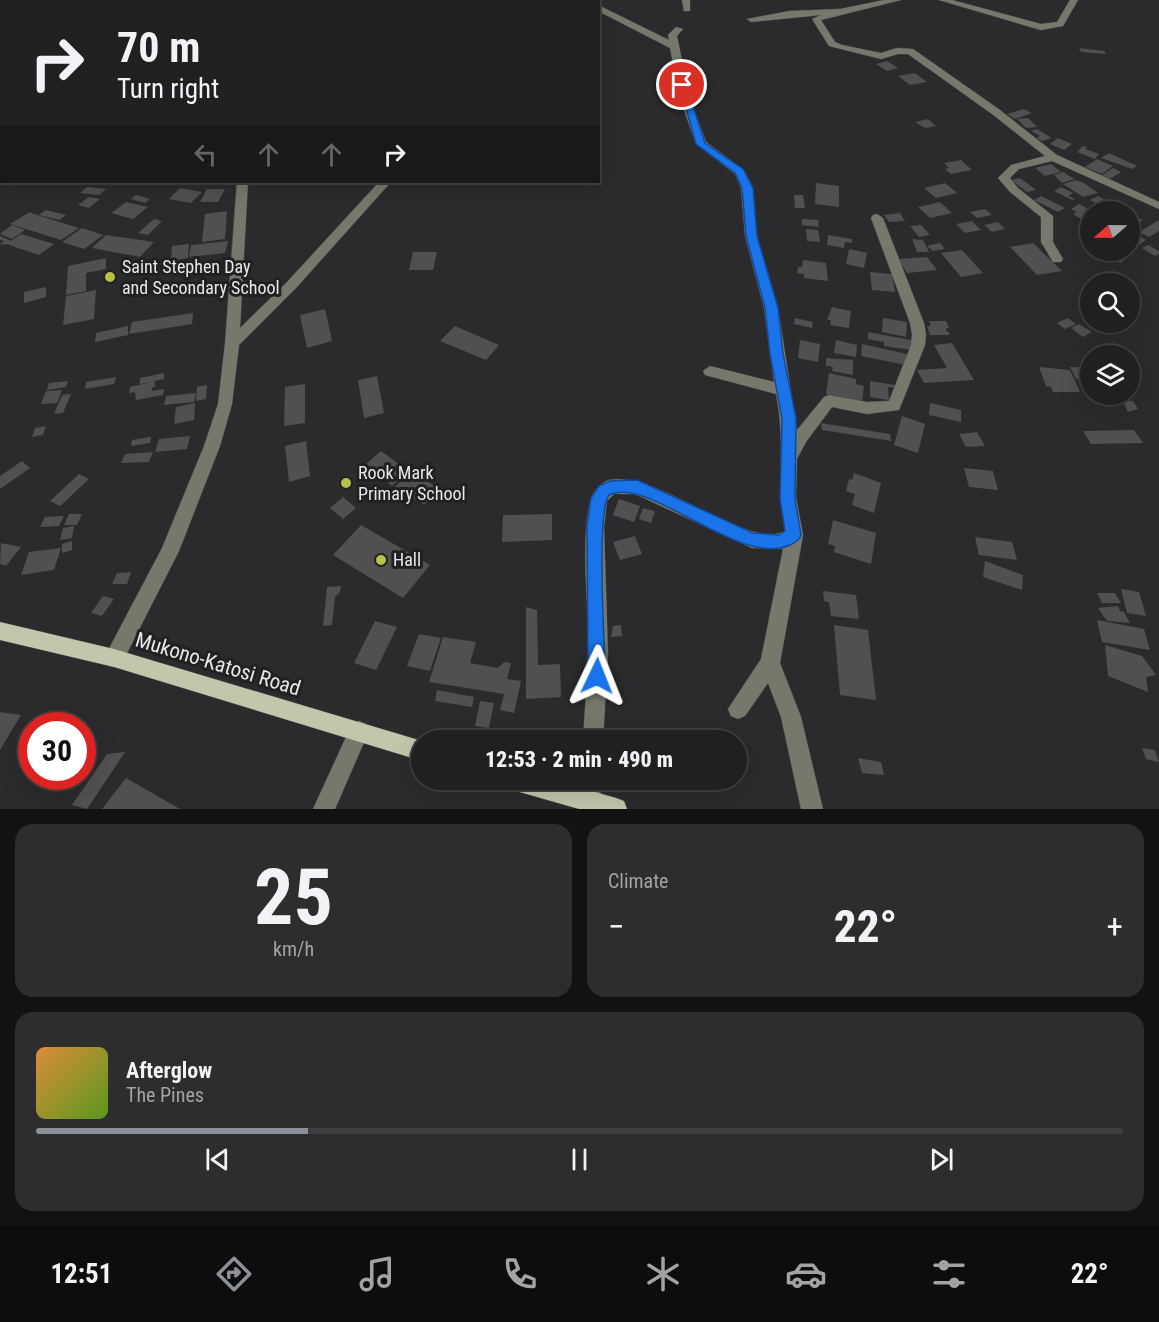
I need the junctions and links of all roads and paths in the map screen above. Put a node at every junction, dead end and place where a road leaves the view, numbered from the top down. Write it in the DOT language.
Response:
graph roads {
  1 [pos="897,0"];
  2 [pos="943,0"];
  3 [pos="1074,0"];
  4 [pos="600,8"];
  5 [pos="840,11"];
  6 [pos="752,19"];
  7 [pos="679,29"];
  8 [pos="673,46"];
  9 [pos="1053,157"];
  10 [pos="242,183"];
  11 [pos="384,183"];
  12 [pos="1159,206"];
  13 [pos="877,218"];
  14 [pos="1057,259"];
  15 [pos="232,343"];
  16 [pos="710,371"];
  17 [pos="783,390"];
  18 [pos="790,457"];
  19 [pos="794,535"];
  20 [pos="0,631"];
  21 [pos="114,658"];
  22 [pos="770,663"];
  23 [pos="738,709"];
  24 [pos="594,730"];
  25 [pos="358,731"];
  26 [pos="411,748"];
  27 [pos="548,790"];
  28 [pos="591,790"];
  29 [pos="590,803"];
  30 [pos="324,809"];
  31 [pos="616,809"];
  32 [pos="812,809"];
  1 -- 5 [label="street"];
  2 -- 3 [label="street"];
  4 -- 8 [label="street"];
  5 -- 6 [label="street"];
  5 -- 9 [label="street"];
  7 -- 8 [label="street"];
  8 -- 17 [label="street"];
  9 -- 12 [label="street"];
  9 -- 14 [label="street"];
  10 -- 15 [label="street"];
  11 -- 15 [label="street"];
  13 -- 18 [label="street"];
  15 -- 21 [label="street"];
  16 -- 17 [label="street"];
  17 -- 18 [label="street"];
  18 -- 19 [label="street"];
  19 -- 22 [label="street"];
  19 -- 24 [label="street"];
  20 -- 21 [label="main road, Mukono-Katosi Road"];
  21 -- 25 [label="main road, Mukono-Katosi Road"];
  22 -- 23 [label="street"];
  22 -- 32 [label="street"];
  25 -- 26 [label="main road, Mukono-Katosi Road"];
  25 -- 30 [label="street"];
  27 -- 29 [label="main road"];
  28 -- 29 [label="street"];
  29 -- 31 [label="main road"];
}
